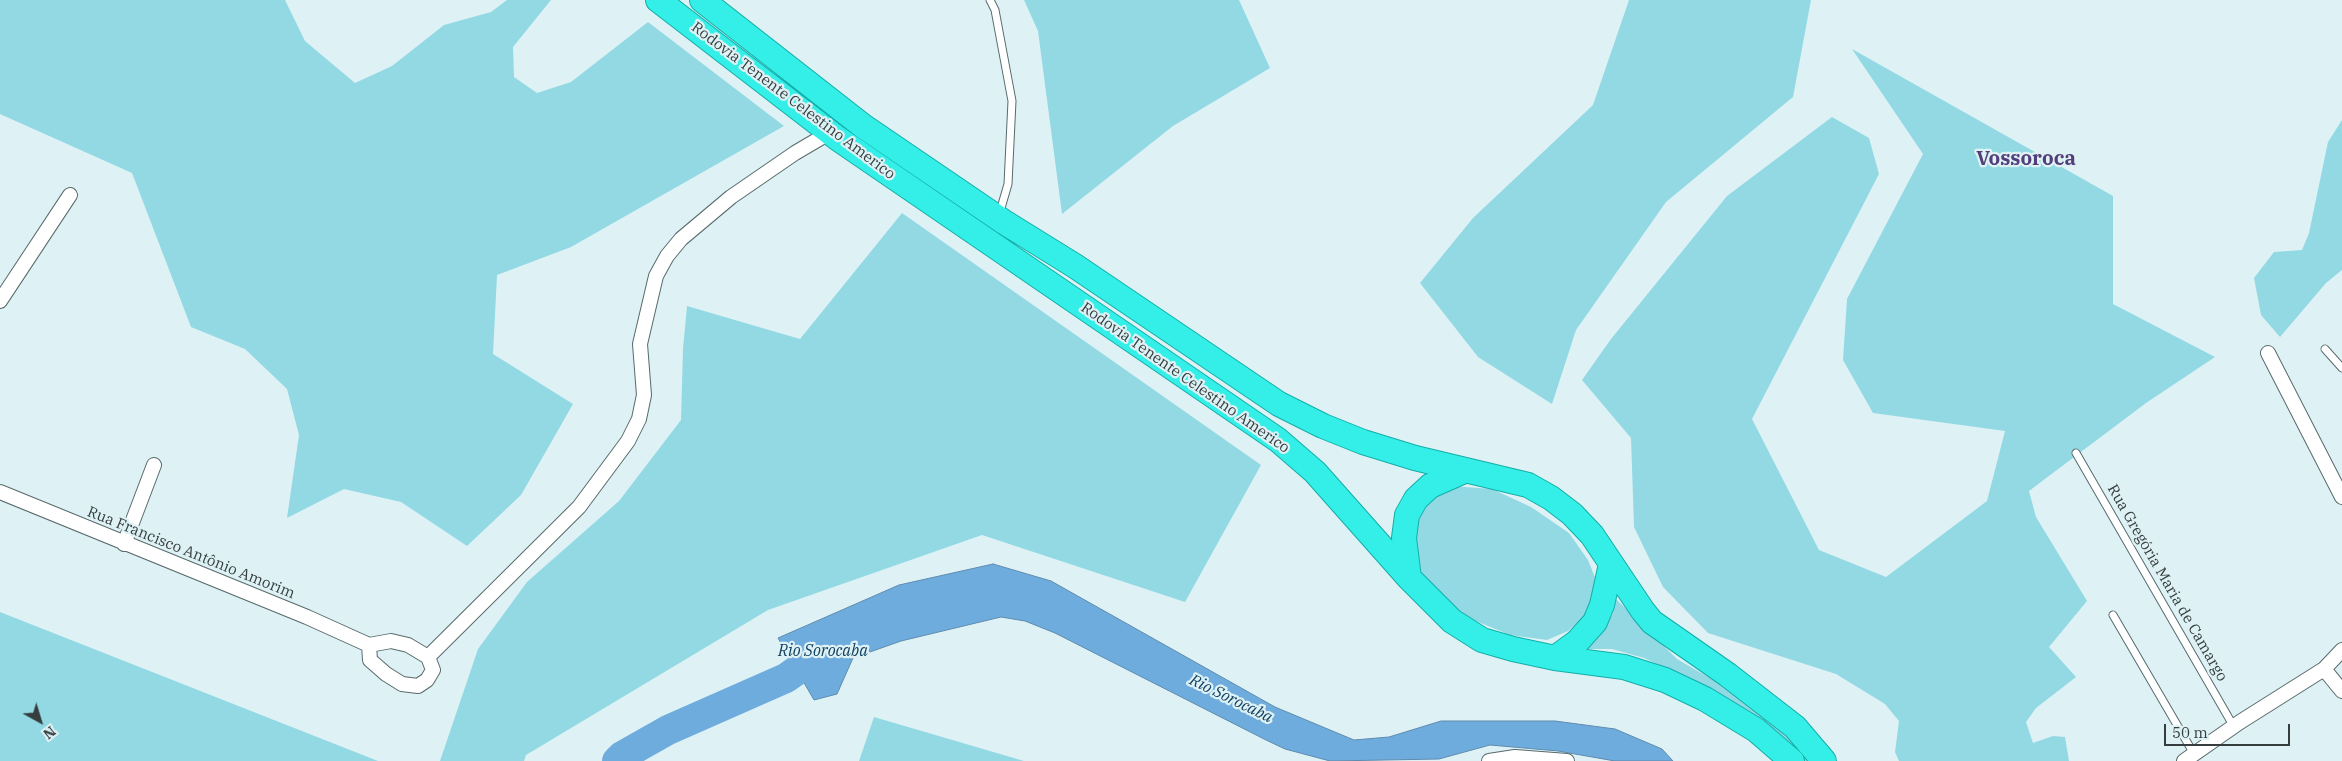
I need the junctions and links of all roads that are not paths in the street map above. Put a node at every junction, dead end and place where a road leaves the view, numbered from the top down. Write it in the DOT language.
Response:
graph roads {
  1 [pos="658,0"];
  2 [pos="702,0"];
  3 [pos="990,0"];
  4 [pos="829,133"];
  5 [pos="70,195"];
  6 [pos="998,218"];
  7 [pos="0,301"];
  8 [pos="2325,349"];
  9 [pos="2268,353"];
  10 [pos="2342,368"];
  11 [pos="2076,453"];
  12 [pos="154,465"];
  13 [pos="1464,471"];
  14 [pos="0,492"];
  15 [pos="2342,497"];
  16 [pos="124,544"];
  17 [pos="1611,564"];
  18 [pos="1409,578"];
  19 [pos="2112,615"];
  20 [pos="369,645"];
  21 [pos="2342,650"];
  22 [pos="428,657"];
  23 [pos="1555,658"];
  24 [pos="2324,669"];
  25 [pos="2342,691"];
  26 [pos="2234,727"];
  27 [pos="2189,758"];
  28 [pos="1515,759"];
  29 [pos="1489,761"];
  30 [pos="1567,761"];
  31 [pos="1792,761"];
  32 [pos="1824,761"];
  1 -- 4 [label="highway, Rodovia Tenente Celestino Americo"];
  2 -- 6 [label="highway, Rodovia Tenente Celestino Americo"];
  3 -- 6 [label="lane"];
  4 -- 18 [label="highway, Rodovia Tenente Celestino Americo"];
  4 -- 22 [label="street"];
  5 -- 7 [label="street"];
  6 -- 13 [label="highway, Rodovia Tenente Celestino Americo"];
  8 -- 10 [label="lane"];
  9 -- 15 [label="street"];
  11 -- 26 [label="lane, Rua Gregória Maria de Camargo"];
  12 -- 16 [label="street"];
  13 -- 17 [label="highway, Rodovia Tenente Celestino Americo"];
  13 -- 18 [label="highway"];
  14 -- 16 [label="street, Rua Francisco Antônio Amorim"];
  16 -- 20 [label="street, Rua Francisco Antônio Amorim"];
  17 -- 23 [label="highway"];
  17 -- 32 [label="highway, Rodovia Tenente Celestino Americo"];
  18 -- 23 [label="highway, Rodovia Tenente Celestino Americo"];
  19 -- 27 [label="lane"];
  20 -- 22 [label="street"];
  20 -- 22 [label="street"];
  21 -- 24 [label="street"];
  23 -- 31 [label="highway, Rodovia Tenente Celestino Americo"];
  24 -- 25 [label="street"];
  24 -- 26 [label="street"];
  26 -- 27 [label="street"];
  28 -- 29 [label="street"];
  28 -- 30 [label="street"];
}
